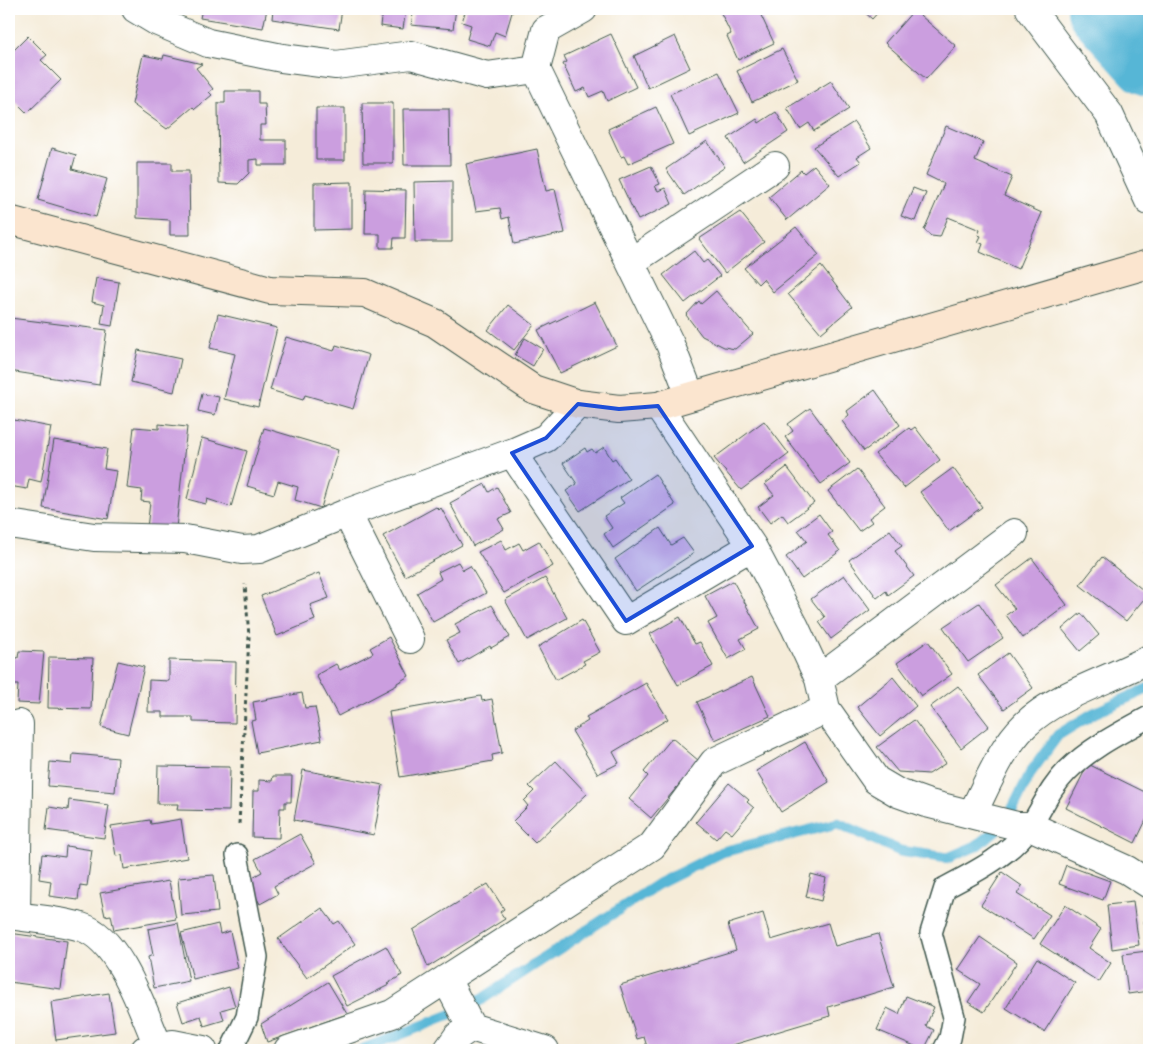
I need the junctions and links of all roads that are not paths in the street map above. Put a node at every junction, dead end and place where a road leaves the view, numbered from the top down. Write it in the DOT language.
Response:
graph roads {
  1 [pos="136,9"];
  2 [pos="583,9"];
  3 [pos="1030,9"];
  4 [pos="536,69"];
  5 [pos="775,166"];
  6 [pos="1149,201"];
  7 [pos="9,220"];
  8 [pos="631,262"];
  9 [pos="1149,264"];
  10 [pos="690,395"];
  11 [pos="578,404"];
  12 [pos="658,406"];
  13 [pos="512,453"];
  14 [pos="347,513"];
  15 [pos="9,524"];
  16 [pos="1014,533"];
  17 [pos="752,546"];
  18 [pos="410,639"];
  19 [pos="1149,659"];
  20 [pos="819,679"];
  21 [pos="826,708"];
  22 [pos="1149,717"];
  23 [pos="19,724"];
  24 [pos="982,816"];
  25 [pos="1024,826"];
  26 [pos="237,855"];
  27 [pos="1149,884"];
  28 [pos="12,916"];
  29 [pos="450,987"];
  30 [pos="469,1023"];
  31 [pos="152,1049"];
  32 [pos="203,1050"];
  33 [pos="231,1050"];
  34 [pos="288,1050"];
  35 [pos="448,1050"];
  36 [pos="545,1050"];
  37 [pos="944,1050"];
  1 -- 4 [label="street"];
  2 -- 4 [label="street"];
  3 -- 6 [label="street"];
  4 -- 8 [label="street"];
  5 -- 8 [label="street"];
  7 -- 11 [label="street"];
  8 -- 10 [label="street"];
  9 -- 10 [label="street"];
  10 -- 12 [label="street"];
  11 -- 12 [label="street"];
  11 -- 13 [label="street"];
  12 -- 17 [label="street"];
  13 -- 14 [label="street"];
  13 -- 17 [label="street"];
  14 -- 15 [label="street"];
  14 -- 18 [label="street"];
  16 -- 20 [label="street"];
  17 -- 20 [label="street"];
  19 -- 24 [label="street"];
  20 -- 21 [label="street"];
  21 -- 24 [label="street"];
  21 -- 29 [label="street"];
  22 -- 25 [label="lane"];
  23 -- 28 [label="street"];
  24 -- 25 [label="street"];
  25 -- 27 [label="street"];
  25 -- 37 [label="lane"];
  26 -- 33 [label="lane"];
  28 -- 31 [label="street"];
  29 -- 30 [label="street"];
  29 -- 34 [label="street"];
  30 -- 35 [label="street"];
  30 -- 36 [label="street"];
  31 -- 32 [label="street"];
}
